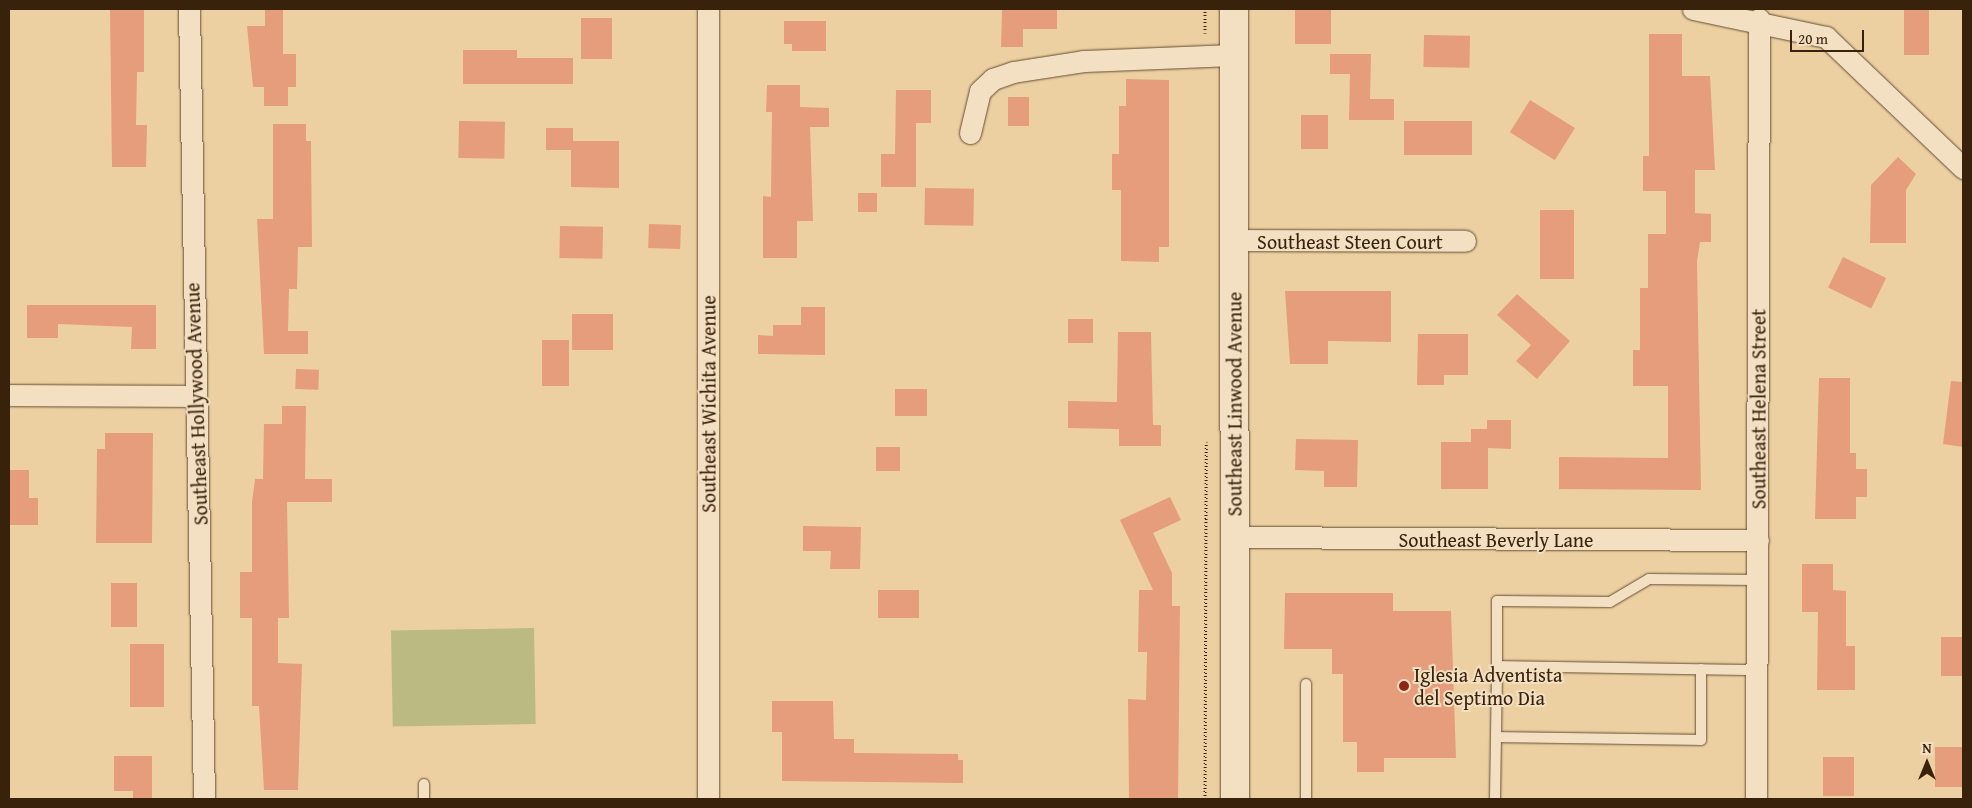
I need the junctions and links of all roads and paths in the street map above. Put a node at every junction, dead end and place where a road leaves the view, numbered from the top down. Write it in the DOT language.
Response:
graph roads {
  1 [pos="189,9"];
  2 [pos="708,9"];
  3 [pos="1205,9"];
  4 [pos="1234,9"];
  5 [pos="1693,9"];
  6 [pos="1759,20"];
  7 [pos="1234,55"];
  8 [pos="1205,56"];
  9 [pos="970,133"];
  10 [pos="1963,168"];
  11 [pos="1234,240"];
  12 [pos="1465,241"];
  13 [pos="9,395"];
  14 [pos="196,396"];
  15 [pos="1206,438"];
  16 [pos="1234,537"];
  17 [pos="1758,540"];
  18 [pos="1758,580"];
  19 [pos="1497,666"];
  20 [pos="1701,669"];
  21 [pos="1757,670"];
  22 [pos="1306,684"];
  23 [pos="1496,737"];
  24 [pos="424,784"];
  25 [pos="204,799"];
  26 [pos="424,799"];
  27 [pos="708,799"];
  28 [pos="1205,799"];
  29 [pos="1235,799"];
  30 [pos="1306,799"];
  31 [pos="1495,799"];
  32 [pos="1756,799"];
  1 -- 14 [label="street, Southeast Hollywood Avenue"];
  2 -- 27 [label="street, Southeast Wichita Avenue"];
  3 -- 8 [label="path"];
  4 -- 7 [label="main road, Southeast Linwood Avenue"];
  5 -- 6 [label="street"];
  6 -- 10 [label="street"];
  6 -- 17 [label="street, Southeast Helena Street"];
  7 -- 8 [label="street"];
  7 -- 11 [label="main road, Southeast Linwood Avenue"];
  8 -- 9 [label="street"];
  11 -- 12 [label="street, Southeast Steen Court"];
  11 -- 16 [label="main road, Southeast Linwood Avenue"];
  13 -- 14 [label="street"];
  14 -- 25 [label="street, Southeast Hollywood Avenue"];
  15 -- 28 [label="path"];
  16 -- 17 [label="street, Southeast Beverly Lane"];
  16 -- 29 [label="main road, Southeast Linwood Avenue"];
  17 -- 18 [label="street, Southeast Helena Street"];
  18 -- 19 [label="lane"];
  18 -- 21 [label="street, Southeast Helena Street"];
  19 -- 20 [label="lane"];
  19 -- 23 [label="lane"];
  20 -- 21 [label="lane"];
  20 -- 23 [label="lane"];
  21 -- 32 [label="street, Southeast Helena Street"];
  22 -- 30 [label="lane"];
  23 -- 31 [label="lane"];
  24 -- 26 [label="lane"];
}
